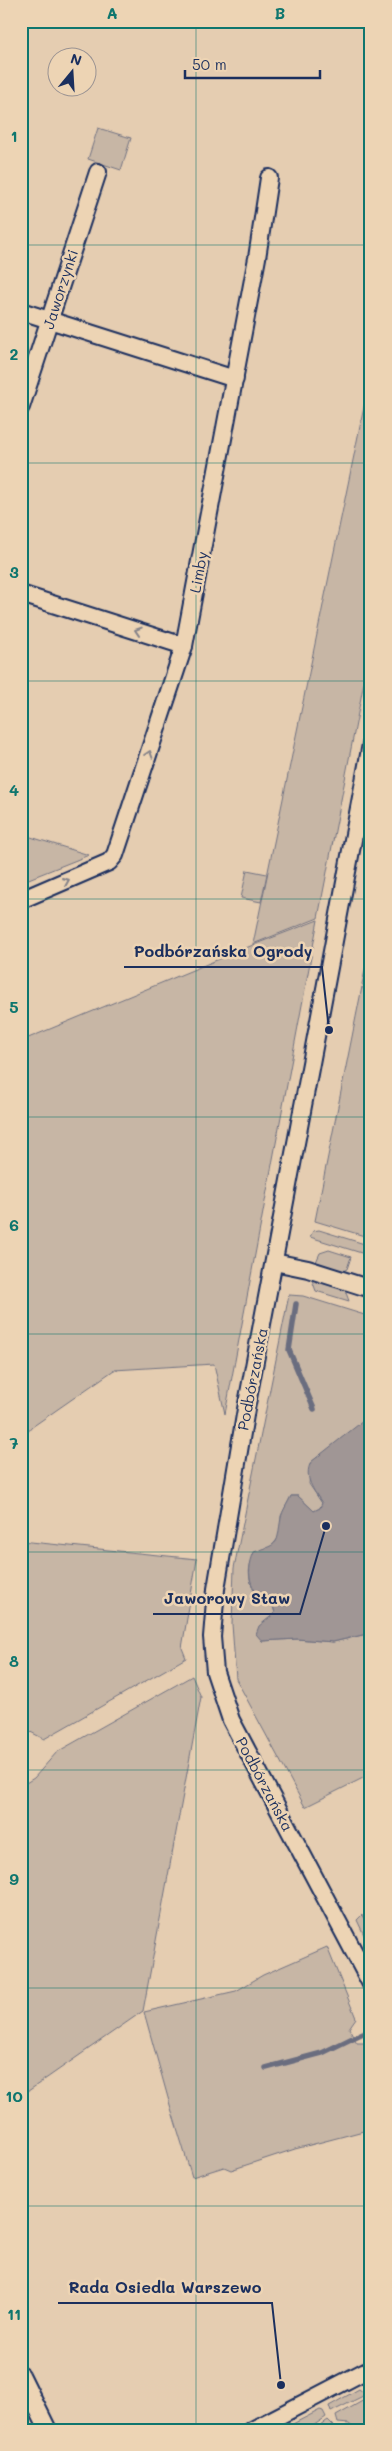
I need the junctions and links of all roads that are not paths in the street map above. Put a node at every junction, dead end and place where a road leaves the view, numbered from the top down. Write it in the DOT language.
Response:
graph roads {
  1 [pos="98,172"];
  2 [pos="269,178"];
  3 [pos="21,311"];
  4 [pos="50,320"];
  5 [pos="235,379"];
  6 [pos="21,407"];
  7 [pos="21,594"];
  8 [pos="184,646"];
  9 [pos="371,744"];
  10 [pos="21,900"];
  11 [pos="274,1262"];
  12 [pos="371,1289"];
  13 [pos="371,1984"];
  14 [pos="371,2368"];
  15 [pos="21,2374"];
  16 [pos="48,2430"];
  17 [pos="252,2430"];
  1 -- 4 [label="street, Jaworzynki"];
  2 -- 5 [label="street, Limby"];
  3 -- 4 [label="street"];
  4 -- 5 [label="street"];
  4 -- 6 [label="street, Jaworzynki"];
  5 -- 8 [label="street, Limby"];
  8 -- 7 [label="street, one-way"];
  10 -- 8 [label="street, Limby, one-way"];
  9 -- 11 [label="street, Podbórzańska"];
  11 -- 12 [label="street"];
  11 -- 13 [label="street, Podbórzańska"];
  14 -- 17 [label="street"];
  15 -- 16 [label="street"];
}
